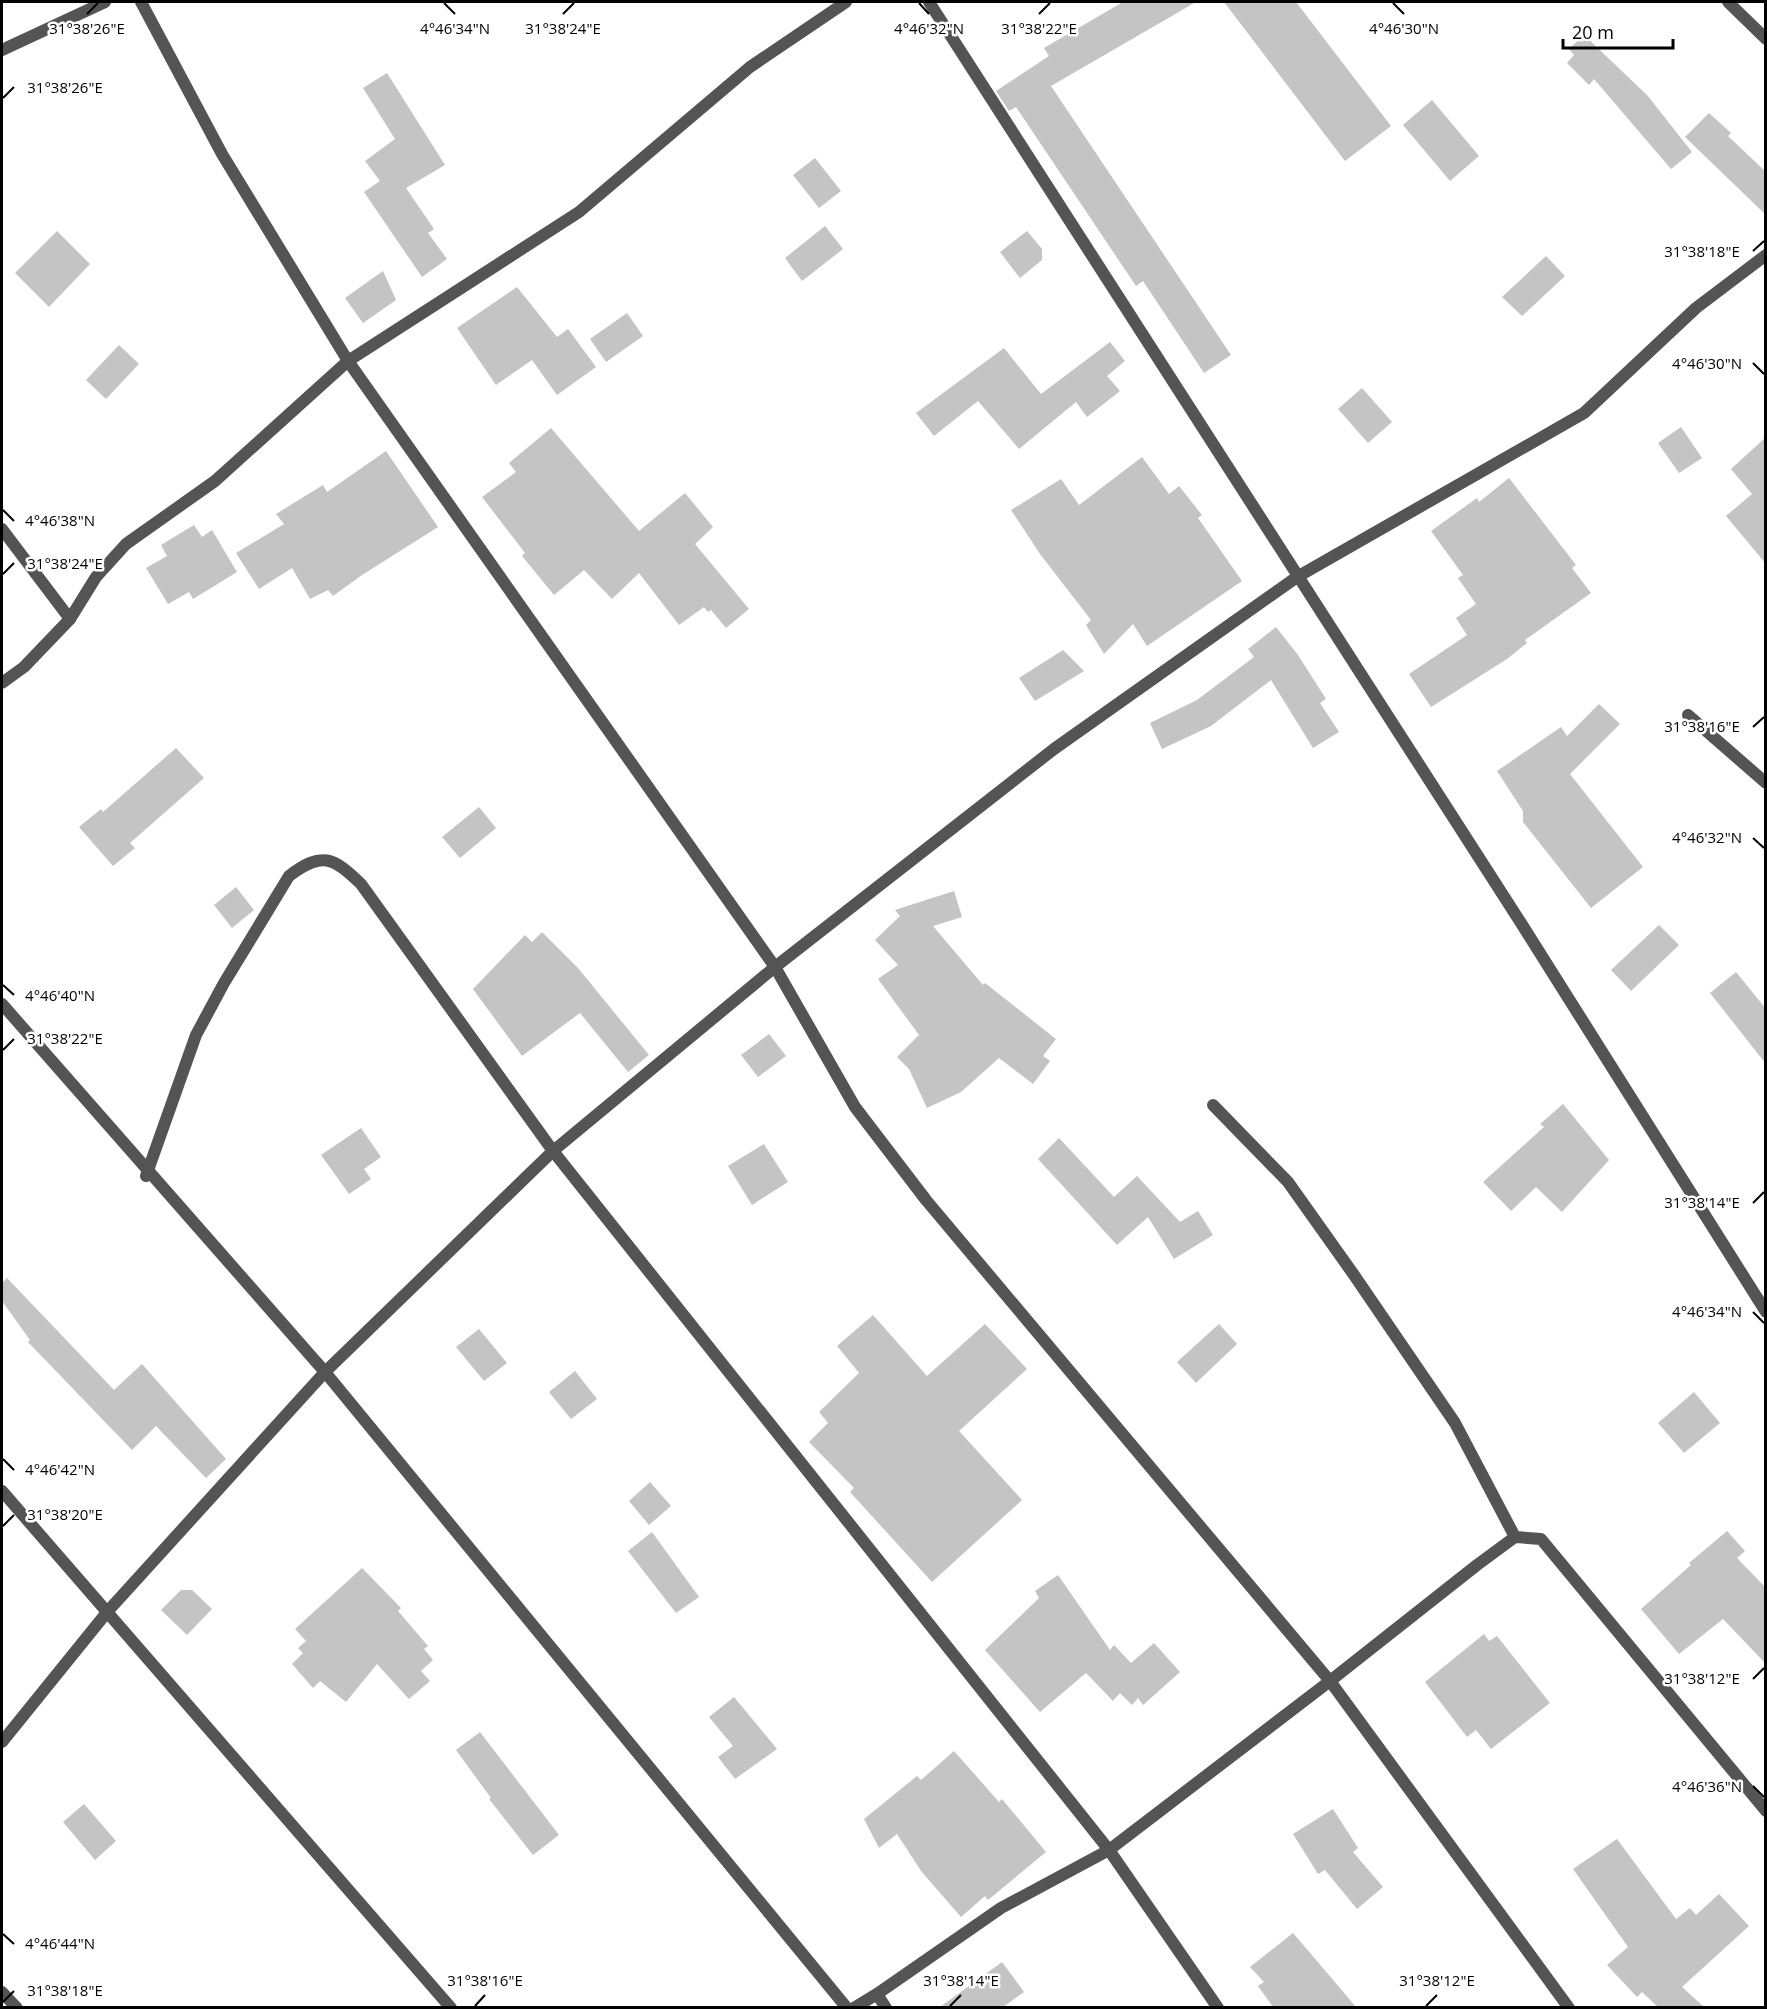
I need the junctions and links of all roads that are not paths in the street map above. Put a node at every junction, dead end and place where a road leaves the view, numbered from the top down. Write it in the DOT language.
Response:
graph roads {
  1 [pos="101,2"];
  2 [pos="141,2"];
  3 [pos="846,2"];
  4 [pos="929,2"];
  5 [pos="1728,2"];
  6 [pos="1766,39"];
  7 [pos="2,50"];
  8 [pos="1766,255"];
  9 [pos="348,361"];
  10 [pos="2,529"];
  11 [pos="1297,577"];
  12 [pos="70,619"];
  13 [pos="2,683"];
  14 [pos="1688,715"];
  15 [pos="1766,783"];
  16 [pos="775,968"];
  17 [pos="2,1004"];
  18 [pos="1214,1105"];
  19 [pos="553,1151"];
  20 [pos="146,1176"];
  21 [pos="1766,1312"];
  22 [pos="325,1372"];
  23 [pos="2,1491"];
  24 [pos="1515,1537"];
  25 [pos="108,1611"];
  26 [pos="1330,1681"];
  27 [pos="2,1742"];
  28 [pos="1766,1811"];
  29 [pos="1109,1850"];
  30 [pos="2,1992"];
  31 [pos="878,1994"];
  32 [pos="17,2007"];
  33 [pos="451,2007"];
  34 [pos="848,2007"];
  35 [pos="854,2007"];
  36 [pos="886,2007"];
  37 [pos="1218,2007"];
  38 [pos="1569,2007"];
  1 -- 7 [label="street"];
  2 -- 9 [label="street"];
  3 -- 9 [label="street"];
  4 -- 11 [label="street"];
  5 -- 6 [label="street"];
  8 -- 11 [label="street"];
  9 -- 12 [label="street"];
  9 -- 16 [label="street"];
  10 -- 12 [label="street"];
  11 -- 16 [label="street"];
  11 -- 21 [label="street"];
  12 -- 13 [label="street"];
  14 -- 15 [label="street"];
  16 -- 19 [label="street"];
  16 -- 26 [label="street"];
  17 -- 22 [label="street"];
  18 -- 24 [label="street"];
  19 -- 20 [label="street"];
  19 -- 22 [label="street"];
  19 -- 29 [label="street"];
  22 -- 25 [label="street"];
  22 -- 34 [label="street"];
  23 -- 25 [label="street"];
  24 -- 26 [label="street"];
  24 -- 28 [label="street"];
  25 -- 27 [label="street"];
  25 -- 33 [label="street"];
  26 -- 29 [label="street"];
  26 -- 38 [label="street"];
  29 -- 31 [label="street"];
  29 -- 37 [label="street"];
  30 -- 32 [label="street"];
  31 -- 35 [label="street"];
  31 -- 36 [label="street"];
}
